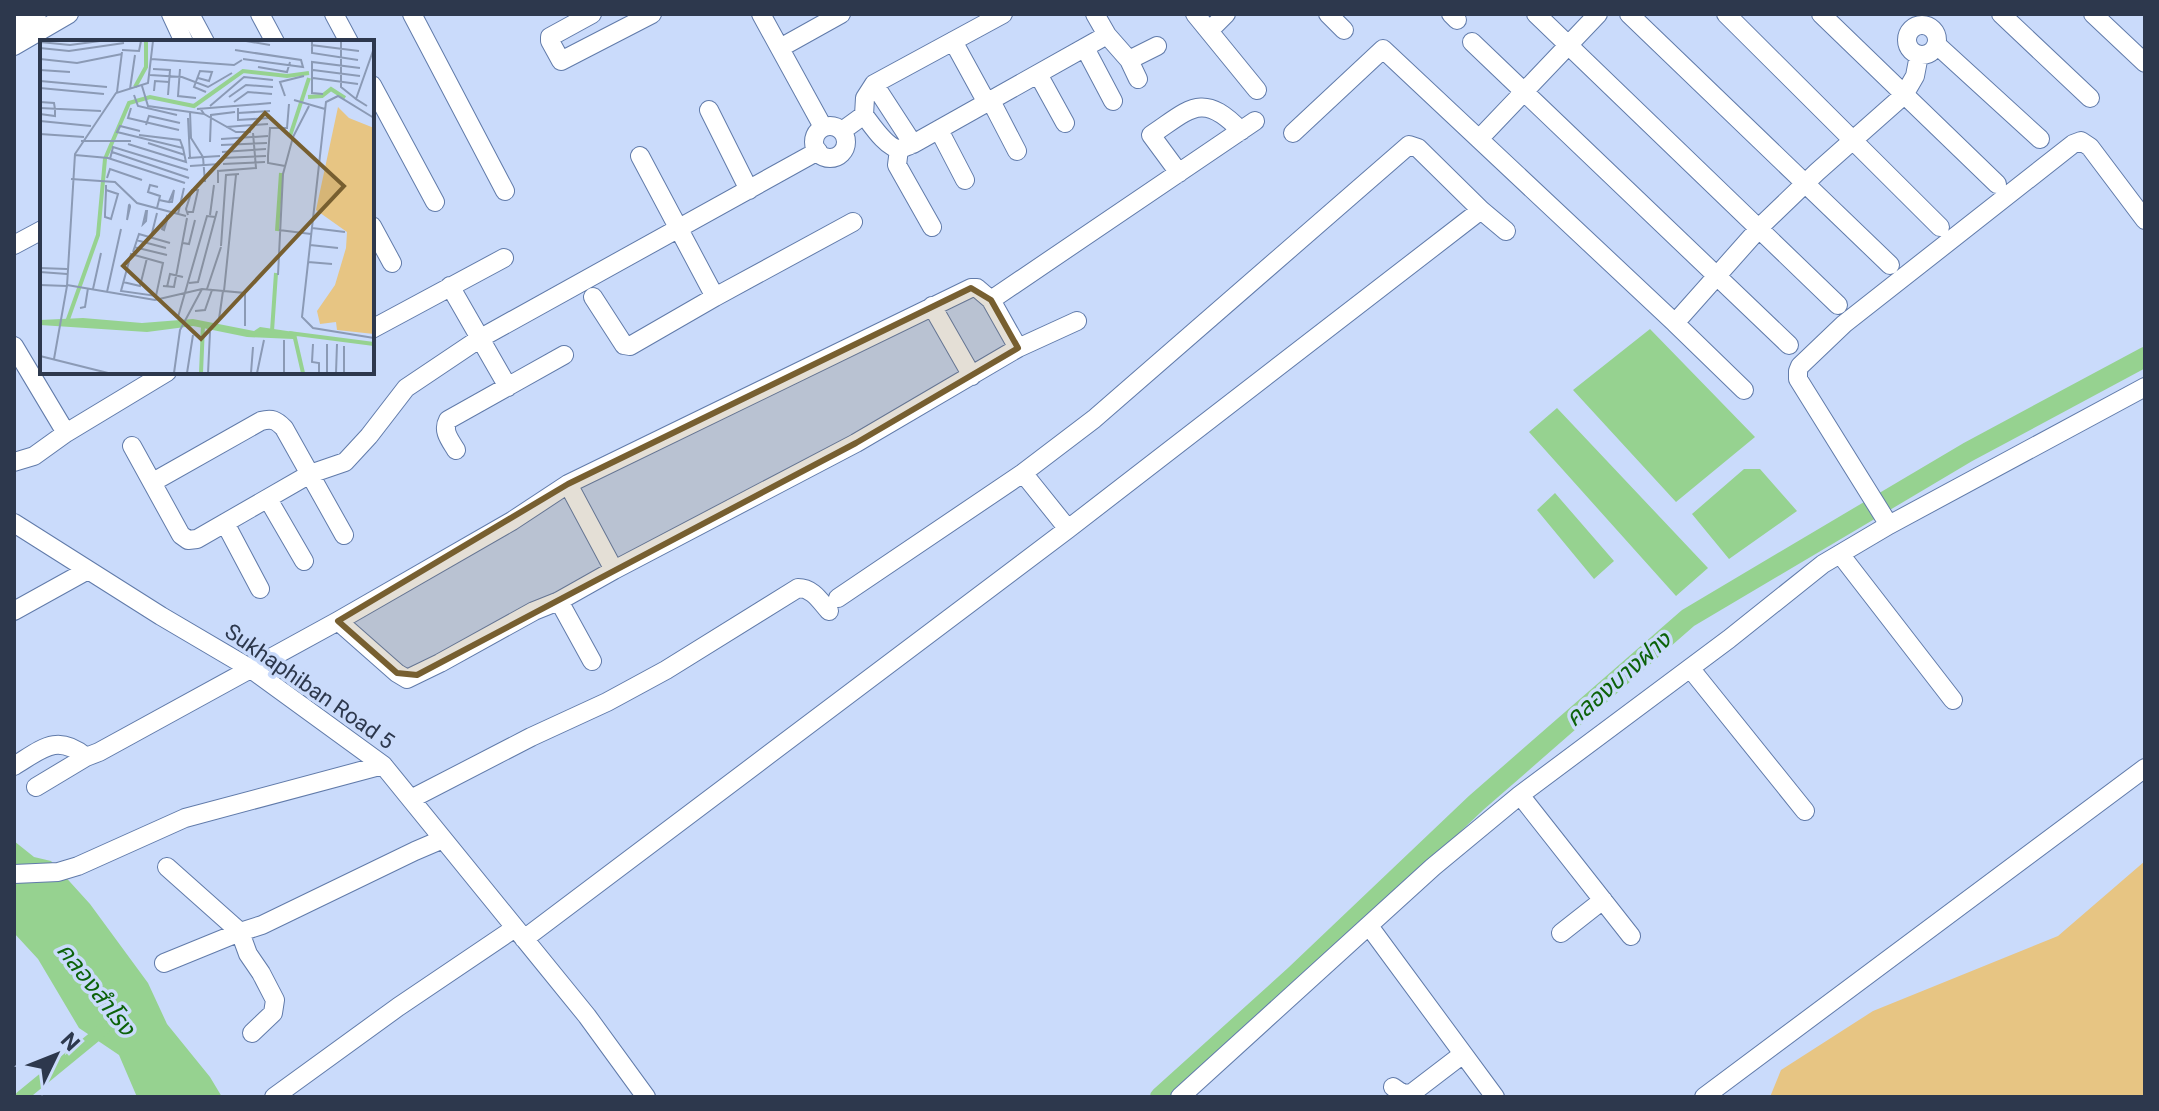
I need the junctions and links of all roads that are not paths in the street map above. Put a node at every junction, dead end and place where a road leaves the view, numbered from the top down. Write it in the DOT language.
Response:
graph roads {
  1 [pos="37,14"];
  2 [pos="69,14"];
  3 [pos="171,14"];
  4 [pos="190,14"];
  5 [pos="260,14"];
  6 [pos="334,14"];
  7 [pos="413,14"];
  8 [pos="652,14"];
  9 [pos="761,14"];
  10 [pos="841,14"];
  11 [pos="1003,14"];
  12 [pos="1095,14"];
  13 [pos="1195,14"];
  14 [pos="1226,14"];
  15 [pos="1328,14"];
  16 [pos="1536,14"];
  17 [pos="1598,14"];
  18 [pos="1629,14"];
  19 [pos="1726,14"];
  20 [pos="1821,14"];
  21 [pos="1946,14"];
  22 [pos="2001,14"];
  23 [pos="2093,14"];
  24 [pos="587,15"];
  25 [pos="14,26"];
  26 [pos="1922,28"];
  27 [pos="1344,30"];
  28 [pos="1209,31"];
  29 [pos="1107,35"];
  30 [pos="183,40"];
  31 [pos="204,40"];
  32 [pos="274,40"];
  33 [pos="348,40"];
  34 [pos="953,41"];
  35 [pos="1472,42"];
  36 [pos="1568,45"];
  37 [pos="14,46"];
  38 [pos="1157,46"];
  39 [pos="780,48"];
  40 [pos="1085,48"];
  41 [pos="1919,55"];
  42 [pos="1129,60"];
  43 [pos="2145,63"];
  44 [pos="1038,74"];
  45 [pos="1138,79"];
  46 [pos="874,84"];
  47 [pos="374,89"];
  48 [pos="1257,90"];
  49 [pos="1524,91"];
  50 [pos="1904,95"];
  51 [pos="2090,98"];
  52 [pos="1113,101"];
  53 [pos="989,102"];
  54 [pos="709,110"];
  55 [pos="864,115"];
  56 [pos="1065,123"];
  57 [pos="832,129"];
  58 [pos="939,130"];
  59 [pos="1293,133"];
  60 [pos="1479,139"];
  61 [pos="2040,139"];
  62 [pos="1853,141"];
  63 [pos="906,146"];
  64 [pos="818,151"];
  65 [pos="1017,151"];
  66 [pos="640,156"];
  67 [pos="1179,173"];
  68 [pos="965,180"];
  69 [pos="1806,184"];
  70 [pos="1997,184"];
  71 [pos="749,190"];
  72 [pos="505,191"];
  73 [pos="435,202"];
  74 [pos="1481,210"];
  75 [pos="2145,220"];
  76 [pos="853,222"];
  77 [pos="932,227"];
  78 [pos="1940,227"];
  79 [pos="678,228"];
  80 [pos="1759,229"];
  81 [pos="374,230"];
  82 [pos="40,231"];
  83 [pos="1506,231"];
  84 [pos="14,245"];
  85 [pos="504,258"];
  86 [pos="392,263"];
  87 [pos="1890,265"];
  88 [pos="1717,276"];
  89 [pos="450,286"];
  90 [pos="593,297"];
  91 [pos="715,297"];
  92 [pos="991,300"];
  93 [pos="1838,305"];
  94 [pos="932,306"];
  95 [pos="1077,321"];
  96 [pos="1675,323"];
  97 [pos="374,328"];
  98 [pos="479,339"];
  99 [pos="1789,345"];
  100 [pos="14,346"];
  101 [pos="1018,348"];
  102 [pos="564,355"];
  103 [pos="164,374"];
  104 [pos="972,376"];
  105 [pos="508,387"];
  106 [pos="2145,387"];
  107 [pos="1744,390"];
  108 [pos="66,433"];
  109 [pos="132,446"];
  110 [pos="456,450"];
  111 [pos="14,462"];
  112 [pos="1023,473"];
  113 [pos="310,474"];
  114 [pos="153,482"];
  115 [pos="568,484"];
  116 [pos="268,499"];
  117 [pos="1884,516"];
  118 [pos="14,523"];
  119 [pos="225,523"];
  120 [pos="1068,529"];
  121 [pos="344,535"];
  122 [pos="1840,554"];
  123 [pos="304,561"];
  124 [pos="88,570"];
  125 [pos="614,570"];
  126 [pos="260,589"];
  127 [pos="559,601"];
  128 [pos="14,611"];
  129 [pos="338,621"];
  130 [pos="592,661"];
  131 [pos="1690,668"];
  132 [pos="251,669"];
  133 [pos="1953,700"];
  134 [pos="86,757"];
  135 [pos="383,765"];
  136 [pos="14,766"];
  137 [pos="2145,768"];
  138 [pos="36,787"];
  139 [pos="1520,795"];
  140 [pos="411,799"];
  141 [pos="1805,811"];
  142 [pos="443,839"];
  143 [pos="167,867"];
  144 [pos="14,874"];
  145 [pos="1603,900"];
  146 [pos="1369,926"];
  147 [pos="240,932"];
  148 [pos="1561,933"];
  149 [pos="520,934"];
  150 [pos="1631,936"];
  151 [pos="164,963"];
  152 [pos="252,1033"];
  153 [pos="1463,1054"];
  154 [pos="1393,1087"];
  155 [pos="274,1097"];
  156 [pos="646,1097"];
  157 [pos="1180,1097"];
  158 [pos="1495,1097"];
  159 [pos="1704,1097"];
  1 -- 25 [label="street"];
  2 -- 37 [label="street"];
  3 -- 30 [label="street"];
  4 -- 31 [label="street"];
  5 -- 32 [label="street"];
  6 -- 33 [label="street"];
  7 -- 72 [label="street"];
  8 -- 24 [label="street"];
  9 -- 39 [label="street"];
  10 -- 39 [label="street"];
  11 -- 34 [label="street"];
  12 -- 29 [label="street"];
  13 -- 28 [label="street"];
  14 -- 28 [label="street"];
  15 -- 27 [label="street"];
  16 -- 36 [label="street"];
  17 -- 36 [label="street"];
  18 -- 69 [label="street"];
  19 -- 62 [label="street"];
  20 -- 50 [label="street"];
  21 -- 26 [label="street"];
  22 -- 51 [label="street"];
  23 -- 43 [label="street"];
  26 -- 41 [label="street"];
  26 -- 41 [label="street"];
  26 -- 61 [label="street"];
  28 -- 48 [label="street"];
  29 -- 40 [label="street"];
  29 -- 42 [label="street"];
  34 -- 46 [label="street"];
  34 -- 53 [label="street"];
  35 -- 49 [label="street"];
  36 -- 49 [label="street"];
  36 -- 80 [label="street"];
  38 -- 42 [label="street"];
  39 -- 57 [label="street"];
  40 -- 44 [label="street"];
  40 -- 52 [label="street"];
  41 -- 50 [label="street"];
  42 -- 45 [label="street"];
  44 -- 53 [label="street"];
  44 -- 56 [label="street"];
  46 -- 55 [label="street"];
  46 -- 63 [label="street"];
  47 -- 73 [label="street"];
  49 -- 60 [label="street"];
  49 -- 88 [label="street"];
  50 -- 62 [label="street"];
  50 -- 70 [label="street"];
  53 -- 58 [label="street"];
  53 -- 65 [label="street"];
  54 -- 71 [label="street"];
  55 -- 57 [label="street"];
  55 -- 63 [label="street"];
  57 -- 64 [label="street"];
  57 -- 64 [label="street"];
  58 -- 63 [label="street"];
  58 -- 68 [label="street"];
  59 -- 60 [label="street"];
  60 -- 96 [label="street"];
  62 -- 69 [label="street"];
  62 -- 78 [label="street"];
  63 -- 77 [label="street"];
  64 -- 71 [label="street"];
  66 -- 79 [label="street"];
  67 -- 67 [label="street"];
  67 -- 92 [label="street"];
  69 -- 80 [label="street"];
  69 -- 87 [label="street"];
  71 -- 79 [label="street"];
  74 -- 83 [label="street"];
  74 -- 112 [label="street"];
  74 -- 120 [label="street"];
  75 -- 117 [label="street"];
  76 -- 91 [label="street"];
  79 -- 91 [label="street"];
  79 -- 98 [label="street"];
  80 -- 88 [label="street"];
  80 -- 93 [label="street"];
  81 -- 86 [label="street"];
  82 -- 84 [label="street"];
  85 -- 89 [label="street"];
  88 -- 96 [label="street"];
  88 -- 99 [label="street"];
  89 -- 97 [label="street"];
  89 -- 98 [label="street"];
  90 -- 91 [label="street"];
  92 -- 94 [label="street"];
  92 -- 101 [label="street"];
  94 -- 104 [label="street"];
  94 -- 115 [label="street"];
  95 -- 101 [label="street"];
  96 -- 107 [label="street"];
  98 -- 105 [label="street"];
  98 -- 113 [label="street"];
  100 -- 108 [label="street"];
  101 -- 104 [label="street"];
  102 -- 105 [label="street"];
  103 -- 108 [label="street"];
  104 -- 125 [label="street"];
  105 -- 110 [label="street"];
  106 -- 117 [label="street"];
  108 -- 111 [label="street"];
  109 -- 114 [label="street"];
  112 -- 120 [label="street"];
  112 -- 140 [label="street"];
  113 -- 114 [label="street"];
  113 -- 116 [label="street"];
  113 -- 121 [label="street"];
  114 -- 119 [label="street"];
  115 -- 125 [label="street"];
  115 -- 129 [label="street"];
  116 -- 119 [label="street"];
  116 -- 123 [label="street"];
  117 -- 122 [label="street"];
  118 -- 124 [label="street, Sukhaphiban Road 5"];
  119 -- 126 [label="street"];
  120 -- 149 [label="street"];
  122 -- 131 [label="street"];
  122 -- 133 [label="street"];
  124 -- 128 [label="street"];
  124 -- 132 [label="street, Sukhaphiban Road 5"];
  125 -- 127 [label="street"];
  127 -- 129 [label="street"];
  127 -- 130 [label="street"];
  129 -- 132 [label="street"];
  131 -- 139 [label="street"];
  131 -- 141 [label="street"];
  132 -- 134 [label="street"];
  132 -- 135 [label="street, Sukhaphiban Road 5"];
  134 -- 136 [label="street"];
  134 -- 138 [label="street"];
  135 -- 140 [label="street, Sukhaphiban Road 5"];
  135 -- 144 [label="street"];
  137 -- 159 [label="street"];
  139 -- 145 [label="street"];
  139 -- 146 [label="street"];
  140 -- 142 [label="street, Sukhaphiban Road 5"];
  142 -- 147 [label="street"];
  142 -- 149 [label="street, Sukhaphiban Road 5"];
  143 -- 147 [label="street"];
  145 -- 148 [label="street"];
  145 -- 150 [label="street"];
  146 -- 153 [label="street"];
  146 -- 157 [label="street"];
  147 -- 151 [label="street"];
  147 -- 152 [label="street"];
  149 -- 155 [label="street"];
  149 -- 156 [label="street, Sukhaphiban Road 5"];
  153 -- 154 [label="street"];
  153 -- 158 [label="street"];
}
